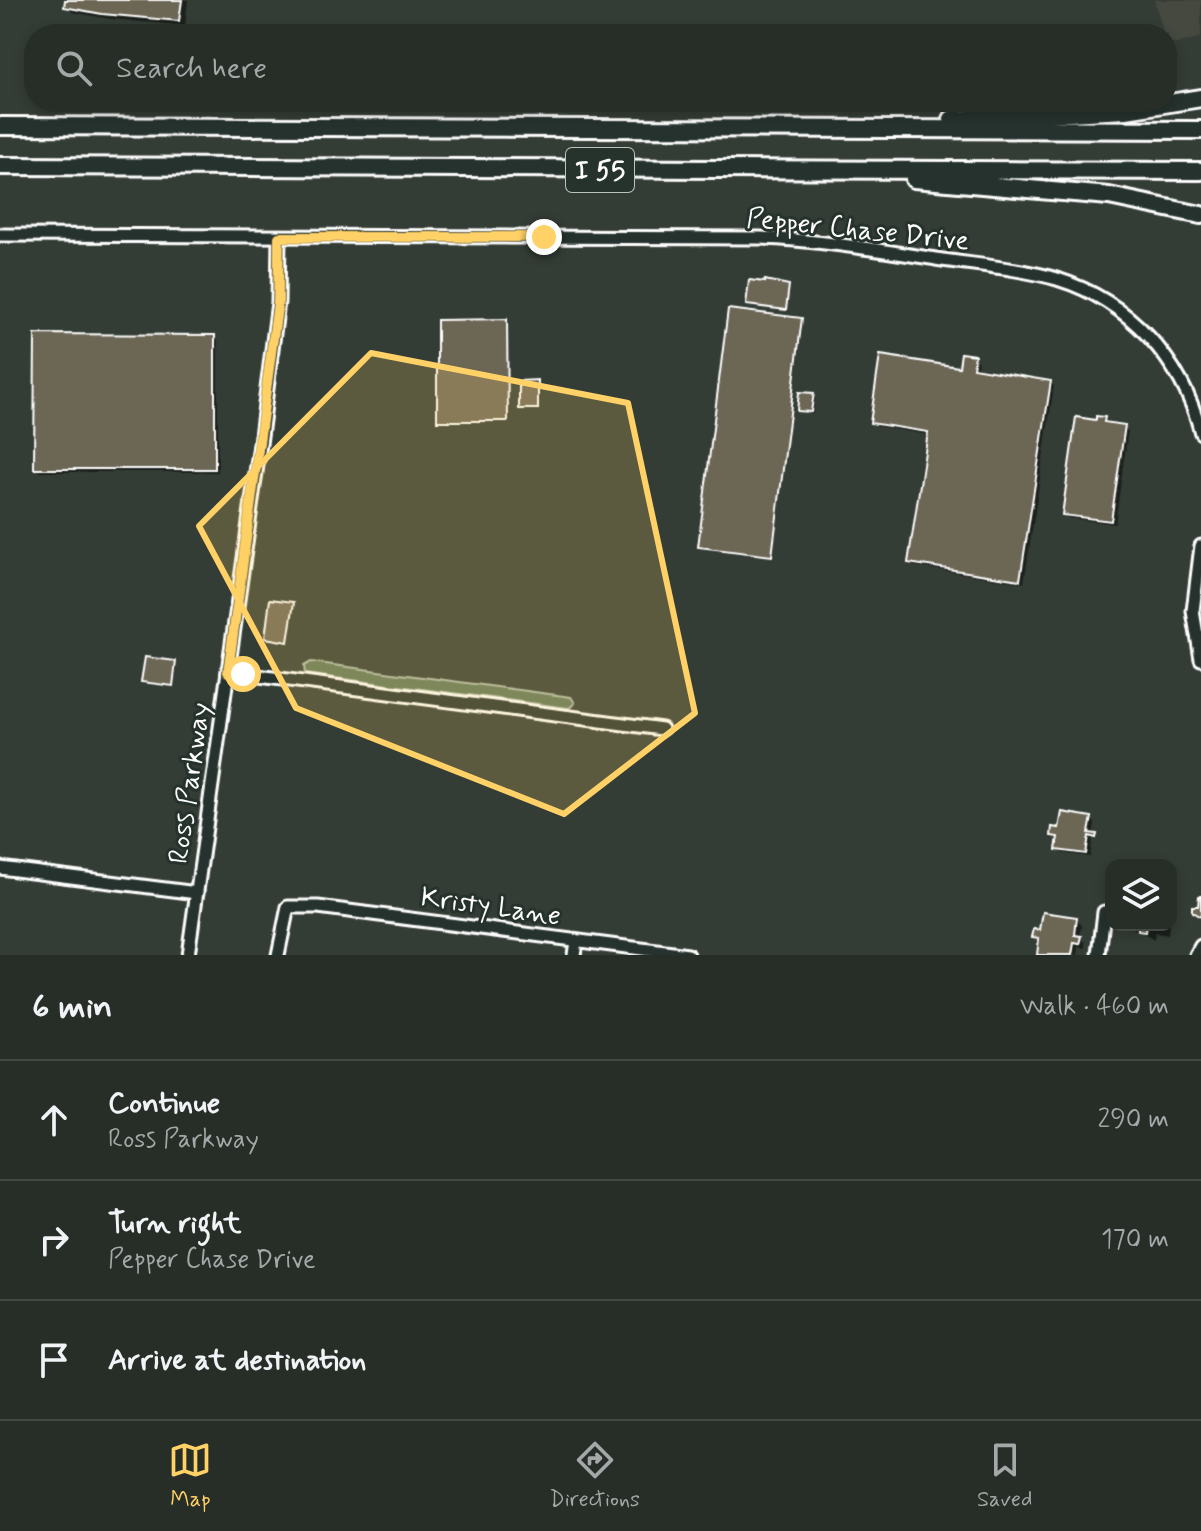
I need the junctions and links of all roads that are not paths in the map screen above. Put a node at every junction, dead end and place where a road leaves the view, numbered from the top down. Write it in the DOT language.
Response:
graph roads {
  1 [pos="1201,98"];
  2 [pos="1177,102"];
  3 [pos="1098,112"];
  4 [pos="0,126"];
  5 [pos="650,128"];
  6 [pos="1201,130"];
  7 [pos="0,166"];
  8 [pos="881,171"];
  9 [pos="1201,171"];
  10 [pos="1201,215"];
  11 [pos="0,235"];
  12 [pos="279,237"];
  13 [pos="1201,433"];
  14 [pos="1201,546"];
  15 [pos="1201,659"];
  16 [pos="228,672"];
  17 [pos="662,729"];
  18 [pos="0,868"];
  19 [pos="197,893"];
  20 [pos="1104,912"];
  21 [pos="576,941"];
  22 [pos="1201,946"];
  23 [pos="188,955"];
  24 [pos="278,955"];
  25 [pos="574,955"];
  26 [pos="688,955"];
  27 [pos="1099,955"];
  28 [pos="1196,955"];
  1 -- 2 [label="highway"];
  3 -- 5 [label="highway"];
  4 -- 5 [label="highway, I 55"];
  5 -- 6 [label="highway, I 55"];
  7 -- 8 [label="highway, I 55"];
  8 -- 9 [label="highway, I 55"];
  8 -- 10 [label="highway"];
  11 -- 12 [label="street, Pepper Chase Drive"];
  12 -- 13 [label="street, Pepper Chase Drive"];
  12 -- 16 [label="street, Ross Parkway"];
  14 -- 15 [label="street"];
  16 -- 17 [label="street"];
  16 -- 19 [label="street, Ross Parkway"];
  18 -- 19 [label="street"];
  19 -- 23 [label="street, Ross Parkway"];
  20 -- 27 [label="street"];
  21 -- 24 [label="street, Kristy Lane"];
  21 -- 25 [label="street"];
  21 -- 26 [label="street, Kristy Lane"];
  22 -- 28 [label="street"];
}
